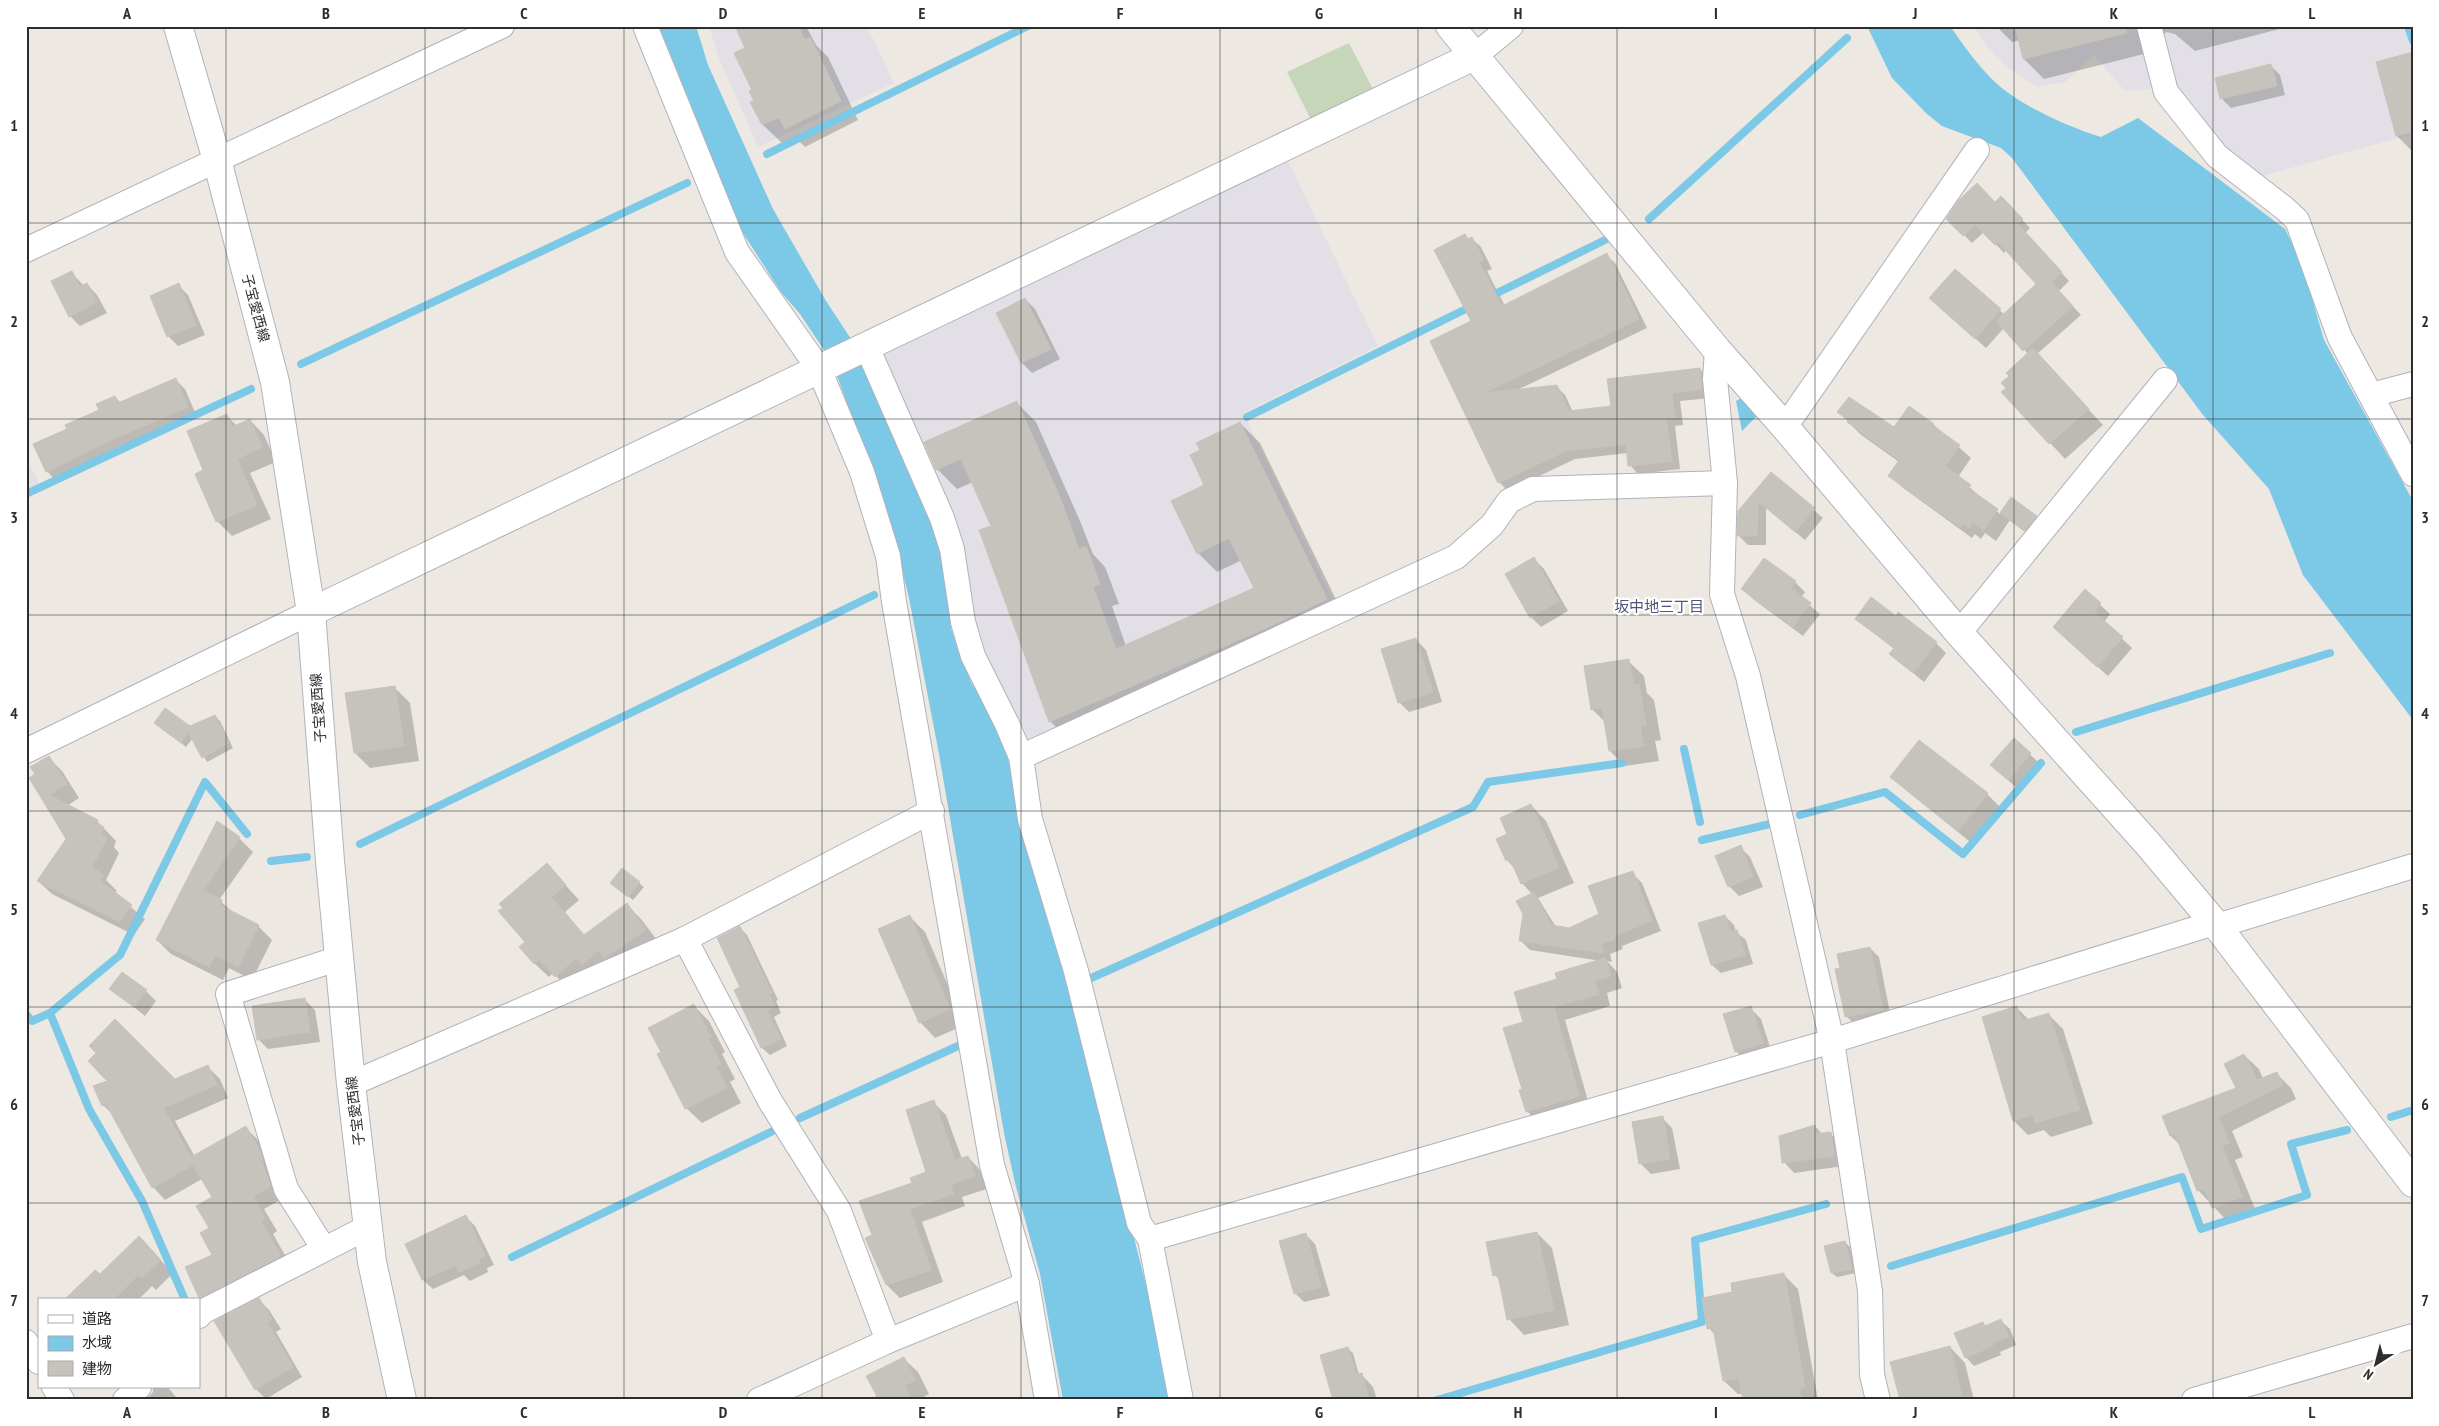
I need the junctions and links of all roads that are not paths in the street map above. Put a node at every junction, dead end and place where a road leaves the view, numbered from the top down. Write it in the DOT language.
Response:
graph roads {
  1 [pos="178,26"];
  2 [pos="502,26"];
  3 [pos="645,26"];
  4 [pos="1450,26"];
  5 [pos="1511,26"];
  6 [pos="2149,26"];
  7 [pos="1476,56"];
  8 [pos="1977,150"];
  9 [pos="217,160"];
  10 [pos="26,250"];
  11 [pos="867,347"];
  12 [pos="1717,350"];
  13 [pos="823,367"];
  14 [pos="2165,380"];
  15 [pos="2413,384"];
  16 [pos="2371,395"];
  17 [pos="1785,427"];
  18 [pos="2413,474"];
  19 [pos="1725,483"];
  20 [pos="311,612"];
  21 [pos="1959,633"];
  22 [pos="26,751"];
  23 [pos="1021,757"];
  24 [pos="932,812"];
  25 [pos="2413,866"];
  26 [pos="2216,925"];
  27 [pos="685,939"];
  28 [pos="340,958"];
  29 [pos="1832,1041"];
  30 [pos="351,1084"];
  31 [pos="2413,1183"];
  32 [pos="368,1227"];
  33 [pos="1150,1239"];
  34 [pos="324,1249"];
  35 [pos="1027,1284"];
  36 [pos="200,1315"];
  37 [pos="2413,1336"];
  38 [pos="888,1341"];
  39 [pos="26,1342"];
  40 [pos="38,1360"];
  41 [pos="55,1388"];
  42 [pos="138,1388"];
  43 [pos="62,1400"];
  44 [pos="125,1400"];
  45 [pos="402,1400"];
  46 [pos="759,1400"];
  47 [pos="1047,1400"];
  48 [pos="1181,1400"];
  49 [pos="1878,1400"];
  50 [pos="2194,1400"];
  1 -- 9 [label="street, 子宝愛西線"];
  2 -- 9 [label="street"];
  3 -- 13 [label="street"];
  4 -- 7 [label="street"];
  5 -- 7 [label="street"];
  6 -- 16 [label="street"];
  7 -- 11 [label="street"];
  7 -- 12 [label="street"];
  8 -- 17 [label="street"];
  9 -- 10 [label="street"];
  9 -- 20 [label="street, 子宝愛西線"];
  11 -- 13 [label="street"];
  11 -- 23 [label="street"];
  12 -- 17 [label="street"];
  12 -- 19 [label="street"];
  13 -- 20 [label="street"];
  13 -- 24 [label="street"];
  14 -- 21 [label="street"];
  15 -- 16 [label="street"];
  16 -- 18 [label="street"];
  17 -- 21 [label="street"];
  19 -- 23 [label="street"];
  19 -- 29 [label="street"];
  20 -- 22 [label="street"];
  20 -- 28 [label="street, 子宝愛西線"];
  21 -- 26 [label="street"];
  23 -- 33 [label="street"];
  24 -- 27 [label="street"];
  24 -- 35 [label="street"];
  25 -- 26 [label="street"];
  26 -- 29 [label="street"];
  26 -- 31 [label="street"];
  27 -- 30 [label="street"];
  27 -- 38 [label="street"];
  28 -- 30 [label="street, 子宝愛西線"];
  28 -- 34 [label="street"];
  29 -- 33 [label="street"];
  29 -- 49 [label="street"];
  30 -- 32 [label="street, 子宝愛西線"];
  32 -- 34 [label="street"];
  32 -- 45 [label="street, 子宝愛西線"];
  33 -- 48 [label="street"];
  34 -- 36 [label="street"];
  35 -- 38 [label="street"];
  35 -- 47 [label="street"];
  37 -- 50 [label="street"];
  38 -- 46 [label="street"];
  39 -- 40 [label="street"];
  41 -- 43 [label="street"];
  42 -- 44 [label="street"];
}
